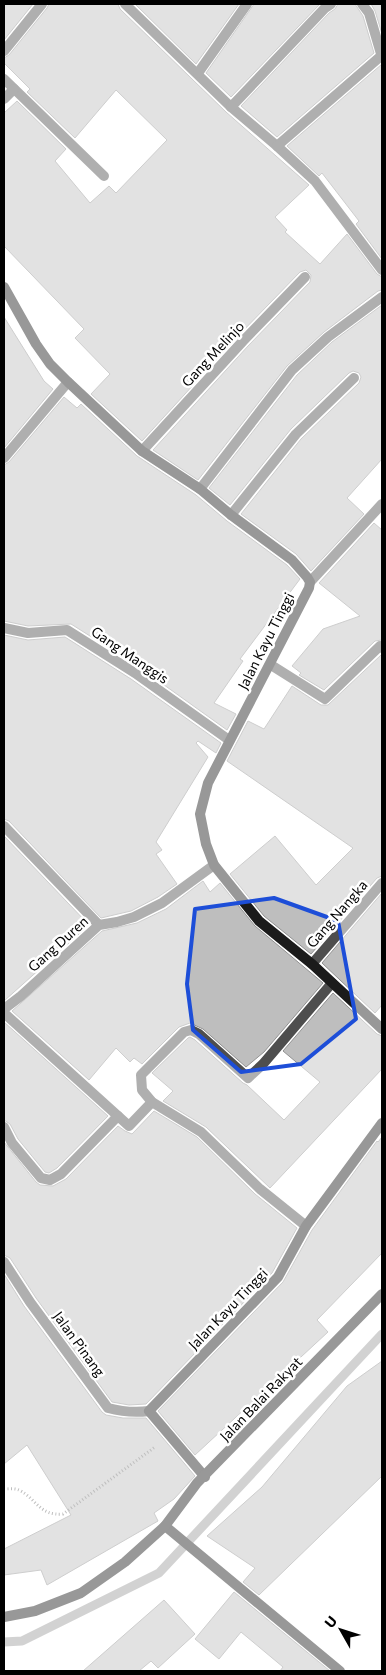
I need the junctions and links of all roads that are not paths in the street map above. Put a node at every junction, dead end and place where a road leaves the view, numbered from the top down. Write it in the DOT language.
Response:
graph roads {
  1 [pos="42,4"];
  2 [pos="125,4"];
  3 [pos="247,4"];
  4 [pos="331,4"];
  5 [pos="362,4"];
  6 [pos="4,51"];
  7 [pos="382,56"];
  8 [pos="198,73"];
  9 [pos="4,78"];
  10 [pos="14,89"];
  11 [pos="4,99"];
  12 [pos="231,107"];
  13 [pos="277,146"];
  14 [pos="104,176"];
  15 [pos="382,270"];
  16 [pos="305,277"];
  17 [pos="4,287"];
  18 [pos="382,297"];
  19 [pos="354,378"];
  20 [pos="68,382"];
  21 [pos="142,451"];
  22 [pos="4,458"];
  23 [pos="200,489"];
  24 [pos="382,504"];
  25 [pos="231,515"];
  26 [pos="310,582"];
  27 [pos="4,628"];
  28 [pos="382,648"];
  29 [pos="271,665"];
  30 [pos="229,740"];
  31 [pos="4,826"];
  32 [pos="214,865"];
  33 [pos="382,883"];
  34 [pos="99,925"];
  35 [pos="312,964"];
  36 [pos="332,983"];
  37 [pos="4,1011"];
  38 [pos="382,1029"];
  39 [pos="152,1102"];
  40 [pos="118,1116"];
  41 [pos="382,1123"];
  42 [pos="4,1127"];
  43 [pos="306,1226"];
  44 [pos="4,1262"];
  45 [pos="382,1294"];
  46 [pos="149,1411"];
  47 [pos="205,1476"];
  48 [pos="165,1526"];
  49 [pos="4,1617"];
  50 [pos="340,1671"];
  1 -- 6 [label="street"];
  2 -- 8 [label="street"];
  3 -- 8 [label="street"];
  4 -- 12 [label="street"];
  5 -- 7 [label="street"];
  7 -- 13 [label="street"];
  8 -- 12 [label="street"];
  9 -- 10 [label="street"];
  10 -- 11 [label="street"];
  10 -- 14 [label="street"];
  12 -- 13 [label="street"];
  13 -- 15 [label="street"];
  16 -- 21 [label="street, Gang Melinjo"];
  17 -- 20 [label="street, Jalan Kayu Tinggi"];
  18 -- 23 [label="street"];
  19 -- 25 [label="street"];
  20 -- 21 [label="street, Jalan Kayu Tinggi"];
  20 -- 22 [label="street"];
  21 -- 23 [label="street, Jalan Kayu Tinggi"];
  23 -- 25 [label="street, Jalan Kayu Tinggi"];
  24 -- 26 [label="street"];
  25 -- 26 [label="street, Jalan Kayu Tinggi"];
  26 -- 29 [label="street, Jalan Kayu Tinggi"];
  27 -- 30 [label="street, Gang Manggis"];
  28 -- 29 [label="street"];
  29 -- 30 [label="street, Jalan Kayu Tinggi"];
  30 -- 32 [label="street, Jalan Kayu Tinggi"];
  31 -- 34 [label="street"];
  32 -- 34 [label="street, Gang Duren"];
  32 -- 35 [label="street, Jalan Kayu Tinggi"];
  33 -- 35 [label="street, Gang Nangka"];
  34 -- 37 [label="street, Gang Duren"];
  35 -- 36 [label="street, Jalan Kayu Tinggi"];
  36 -- 38 [label="street, Jalan Kayu Tinggi"];
  36 -- 39 [label="street"];
  37 -- 40 [label="street"];
  39 -- 40 [label="street"];
  39 -- 43 [label="street"];
  40 -- 42 [label="street"];
  41 -- 43 [label="street, Jalan Kayu Tinggi"];
  43 -- 46 [label="street, Jalan Kayu Tinggi"];
  44 -- 46 [label="street, Jalan Pinang"];
  45 -- 47 [label="street, Jalan Balai Rakyat"];
  46 -- 47 [label="street"];
  47 -- 48 [label="street, Jalan Balai Rakyat"];
  48 -- 49 [label="street, Jalan Balai Rakyat"];
  48 -- 50 [label="street"];
}
